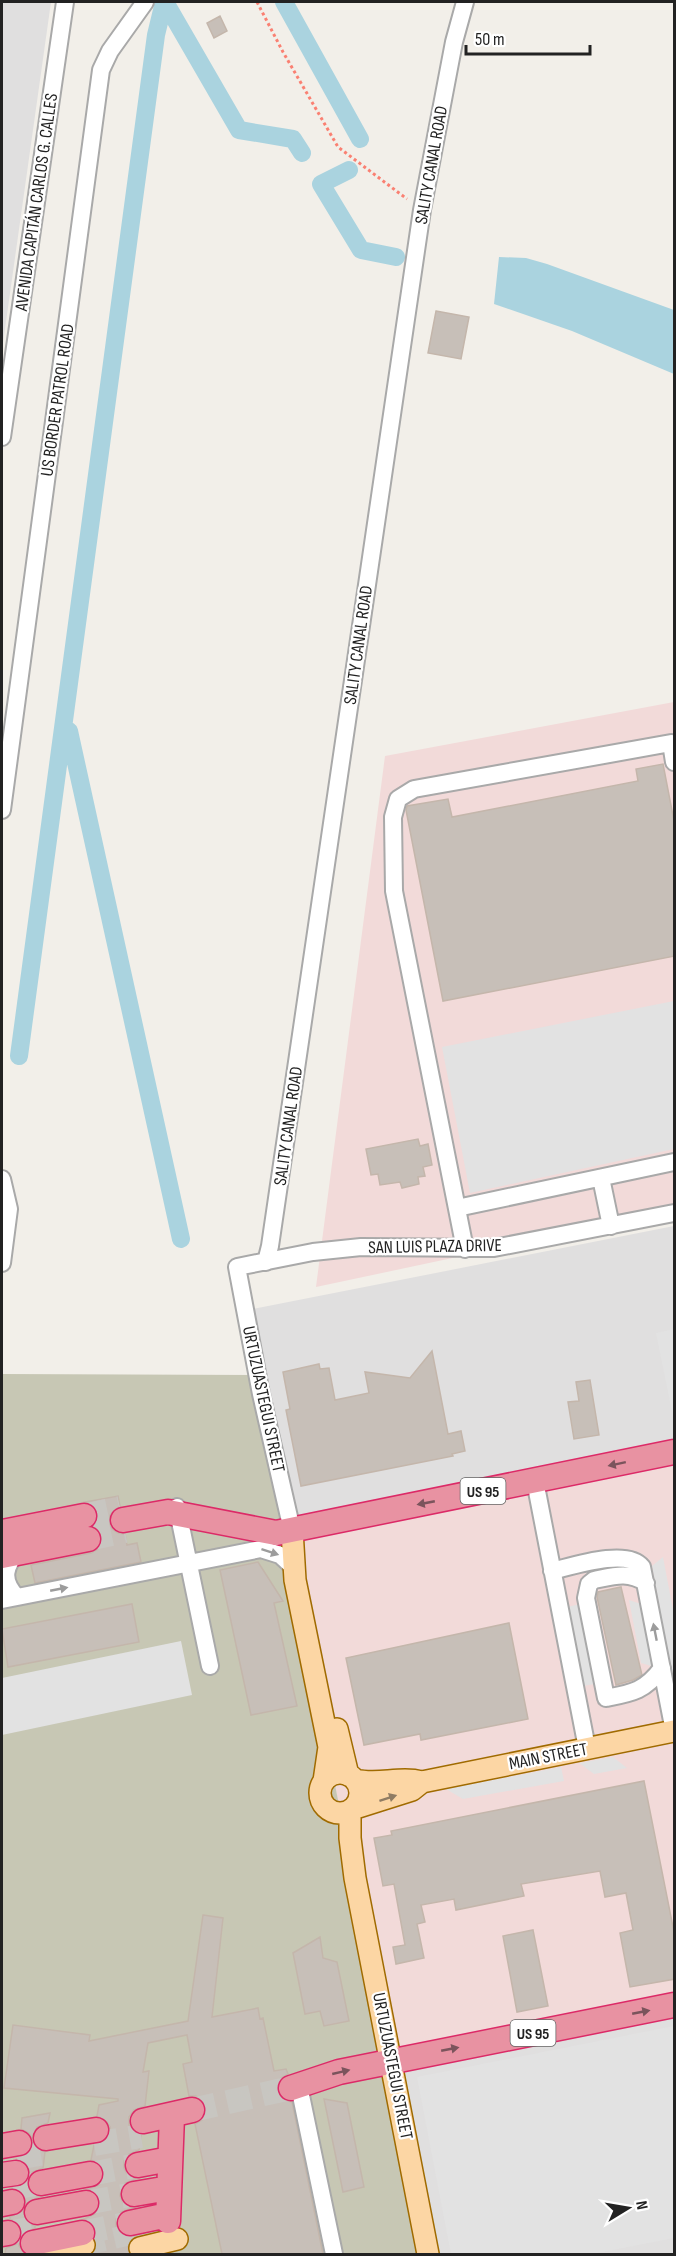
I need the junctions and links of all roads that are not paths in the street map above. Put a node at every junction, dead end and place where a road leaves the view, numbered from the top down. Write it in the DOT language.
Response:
graph roads {
  1 [pos="65,2"];
  2 [pos="145,2"];
  3 [pos="465,2"];
  4 [pos="2,437"];
  5 [pos="673,742"];
  6 [pos="675,762"];
  7 [pos="2,810"];
  8 [pos="675,1162"];
  9 [pos="601,1178"];
  10 [pos="2,1179"];
  11 [pos="457,1208"];
  12 [pos="675,1213"];
  13 [pos="612,1226"];
  14 [pos="465,1249"];
  15 [pos="266,1262"];
  16 [pos="2,1263"];
  17 [pos="675,1452"];
  18 [pos="534,1481"];
  19 [pos="179,1515"];
  20 [pos="122,1520"];
  21 [pos="86,1527"];
  22 [pos="282,1531"];
  23 [pos="2,1532"];
  24 [pos="16,1544"];
  25 [pos="188,1563"];
  26 [pos="294,1568"];
  27 [pos="552,1570"];
  28 [pos="645,1580"];
  29 [pos="9,1599"];
  30 [pos="210,1666"];
  31 [pos="662,1668"];
  32 [pos="606,1698"];
  33 [pos="578,1704"];
  34 [pos="675,1731"];
  35 [pos="587,1748"];
  36 [pos="352,1778"];
  37 [pos="324,1781"];
  38 [pos="422,1782"];
  39 [pos="323,1805"];
  40 [pos="351,1810"];
  41 [pos="355,1878"];
  42 [pos="675,2005"];
  43 [pos="392,2060"];
  44 [pos="295,2087"];
  45 [pos="137,2186"];
  46 [pos="88,2188"];
  47 [pos="174,2192"];
  48 [pos="40,2197"];
  49 [pos="334,2254"];
  50 [pos="428,2254"];
  1 -- 4 [label="street, AVENIDA CAPITÁN CARLOS G. CALLES"];
  2 -- 7 [label="street, US BORDER PATROL ROAD"];
  3 -- 15 [label="street, SALITY CANAL ROAD"];
  5 -- 6 [label="street"];
  5 -- 11 [label="street"];
  8 -- 9 [label="street"];
  9 -- 11 [label="street"];
  9 -- 13 [label="street"];
  10 -- 16 [label="street"];
  11 -- 14 [label="street"];
  12 -- 13 [label="street, SAN LUIS PLAZA DRIVE"];
  13 -- 14 [label="street, SAN LUIS PLAZA DRIVE"];
  14 -- 15 [label="street, SAN LUIS PLAZA DRIVE"];
  15 -- 22 [label="street, URTUZUASTEGUI STREET"];
  17 -- 18 [label="highway, US 95, one-way"];
  18 -- 22 [label="highway, US 95, one-way"];
  18 -- 27 [label="street"];
  19 -- 20 [label="highway, US 95"];
  19 -- 22 [label="highway, US 95"];
  19 -- 25 [label="street"];
  21 -- 24 [label="highway"];
  22 -- 26 [label="main road, URTUZUASTEGUI STREET"];
  22 -- 36 [label="main road, URTUZUASTEGUI STREET"];
  23 -- 24 [label="highway"];
  24 -- 29 [label="street"];
  25 -- 26 [label="street, one-way"];
  29 -- 25 [label="street, one-way"];
  25 -- 30 [label="street"];
  26 -- 37 [label="main road, URTUZUASTEGUI STREET"];
  27 -- 28 [label="street"];
  27 -- 33 [label="street"];
  31 -- 28 [label="street, one-way"];
  28 -- 32 [label="street"];
  31 -- 32 [label="street"];
  31 -- 34 [label="street"];
  32 -- 33 [label="street"];
  33 -- 35 [label="street"];
  34 -- 35 [label="main road, MAIN STREET"];
  35 -- 38 [label="main road, MAIN STREET"];
  36 -- 37 [label="main road"];
  36 -- 38 [label="main road, MAIN STREET"];
  36 -- 40 [label="main road"];
  37 -- 39 [label="main road"];
  40 -- 38 [label="main road, MAIN STREET, one-way"];
  39 -- 40 [label="main road"];
  39 -- 41 [label="main road, URTUZUASTEGUI STREET"];
  40 -- 41 [label="main road, URTUZUASTEGUI STREET"];
  41 -- 43 [label="main road, URTUZUASTEGUI STREET"];
  43 -- 42 [label="highway, US 95, one-way"];
  44 -- 43 [label="highway, US 95, one-way"];
  43 -- 50 [label="main road, URTUZUASTEGUI STREET"];
  44 -- 49 [label="street"];
  45 -- 47 [label="highway"];
  45 -- 47 [label="highway"];
  45 -- 47 [label="highway"];
  45 -- 47 [label="main road"];
  46 -- 48 [label="highway"];
  46 -- 48 [label="highway"];
  46 -- 48 [label="main road"];
}
